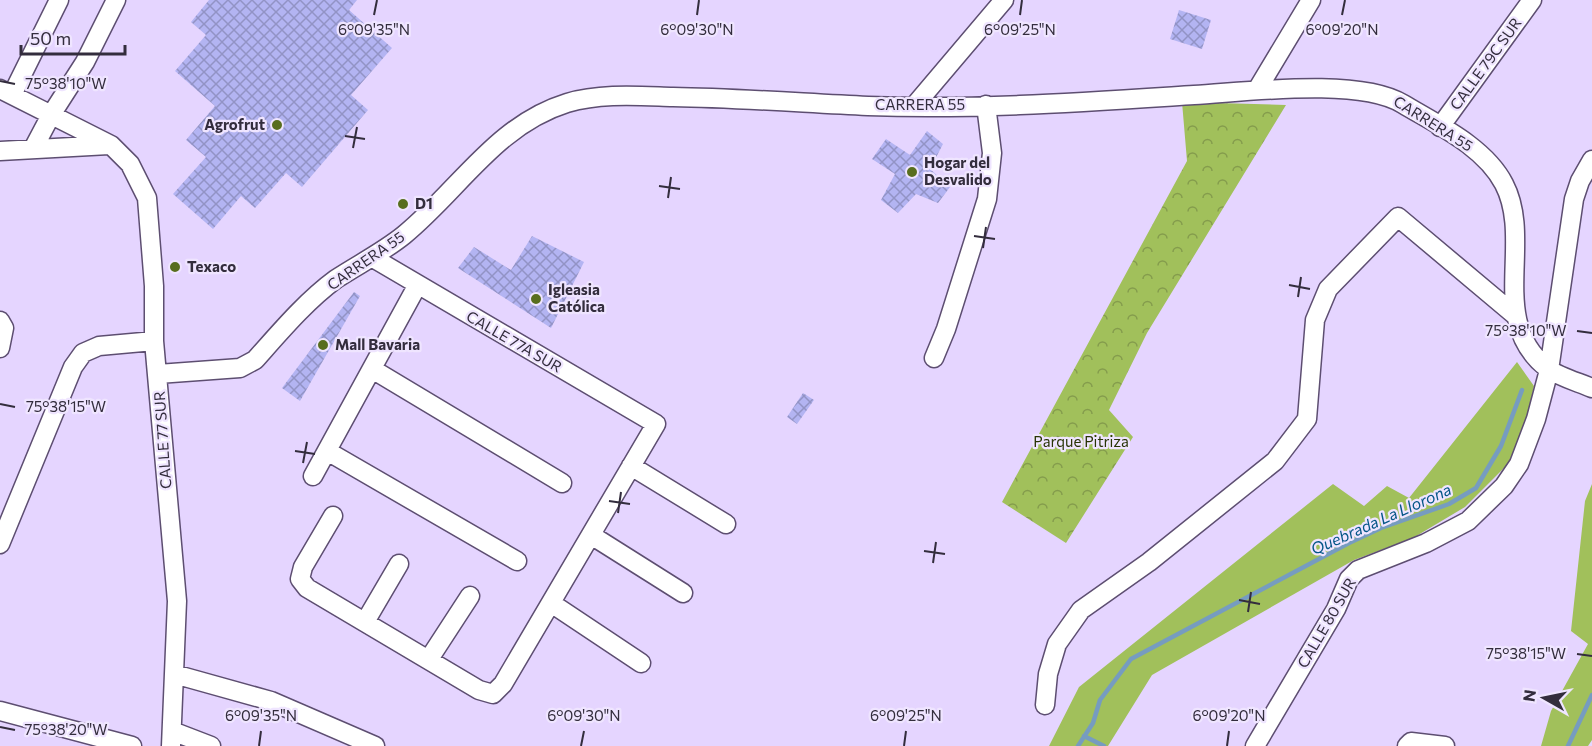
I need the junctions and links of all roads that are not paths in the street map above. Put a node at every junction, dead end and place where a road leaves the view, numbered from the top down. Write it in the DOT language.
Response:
graph roads {
  1 [pos="59,0"];
  2 [pos="116,0"];
  3 [pos="1004,0"];
  4 [pos="1311,0"];
  5 [pos="1532,0"];
  6 [pos="1257,90"];
  7 [pos="6,92"];
  8 [pos="915,105"];
  9 [pos="986,105"];
  10 [pos="51,115"];
  11 [pos="1440,127"];
  12 [pos="111,145"];
  13 [pos="33,149"];
  14 [pos="0,151"];
  15 [pos="1592,160"];
  16 [pos="373,258"];
  17 [pos="417,286"];
  18 [pos="1516,316"];
  19 [pos="2,325"];
  20 [pos="154,341"];
  21 [pos="0,348"];
  22 [pos="934,358"];
  23 [pos="372,369"];
  24 [pos="1549,370"];
  25 [pos="158,374"];
  26 [pos="1592,388"];
  27 [pos="327,452"];
  28 [pos="631,466"];
  29 [pos="313,476"];
  30 [pos="562,483"];
  31 [pos="333,516"];
  32 [pos="726,524"];
  33 [pos="591,535"];
  34 [pos="0,544"];
  35 [pos="517,561"];
  36 [pos="399,564"];
  37 [pos="683,593"];
  38 [pos="470,596"];
  39 [pos="551,603"];
  40 [pos="365,622"];
  41 [pos="429,659"];
  42 [pos="641,663"];
  43 [pos="174,674"];
  44 [pos="1045,705"];
  45 [pos="0,711"];
  46 [pos="171,738"];
  47 [pos="1409,744"];
  48 [pos="132,746"];
  49 [pos="211,746"];
  50 [pos="375,746"];
  51 [pos="1255,746"];
  52 [pos="1445,746"];
  1 -- 7 [label="street, CALLE 77 SUR"];
  2 -- 10 [label="street"];
  3 -- 8 [label="street"];
  4 -- 6 [label="street"];
  5 -- 11 [label="street, CALLE 79C SUR"];
  6 -- 9 [label="street, CARRERA 55"];
  6 -- 11 [label="street, CARRERA 55"];
  7 -- 10 [label="street, CALLE 77 SUR"];
  8 -- 9 [label="street, CARRERA 55"];
  8 -- 16 [label="street, CARRERA 55"];
  9 -- 22 [label="street"];
  10 -- 12 [label="street, CALLE 77 SUR"];
  10 -- 13 [label="street"];
  11 -- 18 [label="street, CARRERA 55"];
  12 -- 13 [label="street"];
  12 -- 20 [label="street, CALLE 77 SUR"];
  13 -- 14 [label="street"];
  15 -- 24 [label="street, CALLE 80 SUR"];
  16 -- 17 [label="street, CALLE 77A SUR"];
  16 -- 25 [label="street, CARRERA 55"];
  17 -- 23 [label="street"];
  17 -- 28 [label="street, CALLE 77A SUR"];
  18 -- 24 [label="street, CARRERA 55"];
  18 -- 44 [label="street"];
  19 -- 21 [label="street"];
  20 -- 25 [label="street, CALLE 77 SUR"];
  20 -- 34 [label="street"];
  23 -- 27 [label="street"];
  23 -- 30 [label="street"];
  24 -- 26 [label="street, CARRERA 55"];
  24 -- 51 [label="street, CALLE 80 SUR"];
  25 -- 43 [label="street, CALLE 77 SUR"];
  27 -- 29 [label="street"];
  27 -- 35 [label="street"];
  28 -- 32 [label="street"];
  28 -- 33 [label="street"];
  31 -- 40 [label="street"];
  33 -- 37 [label="street"];
  33 -- 39 [label="street"];
  36 -- 40 [label="street"];
  38 -- 41 [label="street"];
  39 -- 41 [label="street"];
  39 -- 42 [label="street"];
  40 -- 41 [label="street"];
  43 -- 46 [label="street, CALLE 77 SUR"];
  43 -- 50 [label="street"];
  45 -- 48 [label="street"];
  46 -- 49 [label="street"];
  47 -- 52 [label="street"];
}
